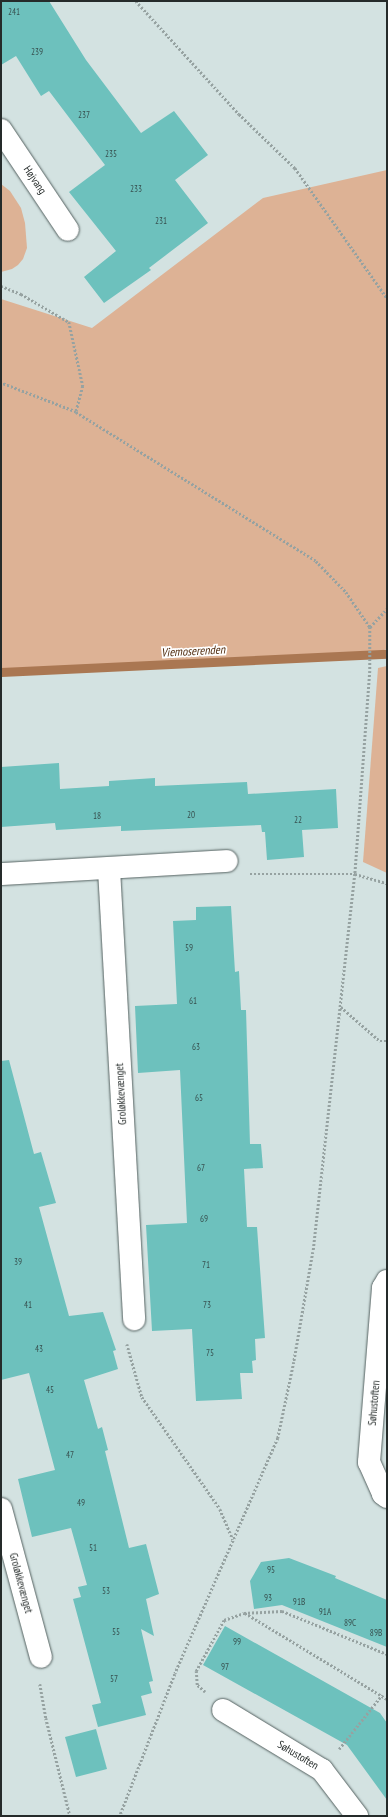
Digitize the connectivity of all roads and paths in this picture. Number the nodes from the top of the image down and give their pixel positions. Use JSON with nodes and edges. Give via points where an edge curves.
{"nodes":[{"id":1,"x":136,"y":1,"type":"edge"},
{"id":2,"x":1,"y":130,"type":"edge"},
{"id":3,"x":68,"y":230,"type":"dead end"},
{"id":4,"x":1,"y":286,"type":"edge"},
{"id":5,"x":387,"y":298,"type":"edge"},
{"id":6,"x":1,"y":383,"type":"edge"},
{"id":7,"x":76,"y":412,"type":"junction"},
{"id":8,"x":387,"y":609,"type":"edge"},
{"id":9,"x":370,"y":627,"type":"junction"},
{"id":10,"x":227,"y":861,"type":"joint"},
{"id":11,"x":109,"y":869,"type":"junction"},
{"id":12,"x":1,"y":874,"type":"edge"},
{"id":13,"x":355,"y":874,"type":"junction"},
{"id":14,"x":387,"y":884,"type":"edge"},
{"id":15,"x":341,"y":1006,"type":"junction"},
{"id":16,"x":387,"y":1041,"type":"edge"},
{"id":17,"x":387,"y":1281,"type":"edge"},
{"id":18,"x":134,"y":1319,"type":"joint"},
{"id":19,"x":387,"y":1497,"type":"edge"},
{"id":20,"x":1,"y":1509,"type":"edge"},
{"id":21,"x":233,"y":1539,"type":"junction"},
{"id":22,"x":244,"y":1613,"type":"junction"},
{"id":23,"x":387,"y":1654,"type":"edge"},
{"id":24,"x":41,"y":1657,"type":"joint"},
{"id":25,"x":382,"y":1694,"type":"junction"},
{"id":26,"x":387,"y":1699,"type":"edge"},
{"id":27,"x":223,"y":1710,"type":"joint"},
{"id":28,"x":322,"y":1770,"type":"junction"},
{"id":29,"x":70,"y":1816,"type":"edge"},
{"id":30,"x":120,"y":1816,"type":"edge"},
{"id":31,"x":357,"y":1816,"type":"edge"}],
"edges":[{"from":1,"to":5,"type":"path","via":[[239,114],[295,168]]},
{"from":2,"to":3,"type":"street","name":"Højvang"},
{"from":4,"to":7,"type":"path","via":[[21,294],[69,322],[84,386]]},
{"from":6,"to":7,"type":"path"},
{"from":7,"to":9,"type":"path","via":[[316,560],[346,592]]},
{"from":8,"to":9,"type":"path"},
{"from":9,"to":13,"type":"path","via":[[370,671]]},
{"from":10,"to":11,"type":"street"},
{"from":10,"to":13,"type":"path","via":[[253,875]]},
{"from":11,"to":12,"type":"street"},
{"from":11,"to":18,"type":"street","name":"Groløkkevænget"},
{"from":13,"to":14,"type":"path"},
{"from":13,"to":15,"type":"path"},
{"from":15,"to":16,"type":"path","via":[[380,1041]]},
{"from":15,"to":21,"type":"path","via":[[313,1252],[294,1362],[278,1438]]},
{"from":17,"to":19,"type":"street","name":"Søhustoften","via":[[383,1288],[369,1462],[383,1494]]},
{"from":18,"to":21,"type":"path","via":[[126,1346],[142,1397],[220,1509]]},
{"from":20,"to":24,"type":"street","name":"Groløkkevænget"},
{"from":21,"to":30,"type":"path","via":[[175,1674]]},
{"from":22,"to":23,"type":"path","via":[[282,1611]]},
{"from":22,"to":25,"type":"path"},
{"from":22,"to":27,"type":"path","via":[[224,1620],[196,1671],[197,1685]]},
{"from":24,"to":29,"type":"path","via":[[39,1675],[46,1718]]},
{"from":25,"to":26,"type":"path"},
{"from":25,"to":28,"type":"path"},
{"from":27,"to":28,"type":"street","name":"Søhustoften"},
{"from":28,"to":31,"type":"street","name":"Søhustoften"}]}
